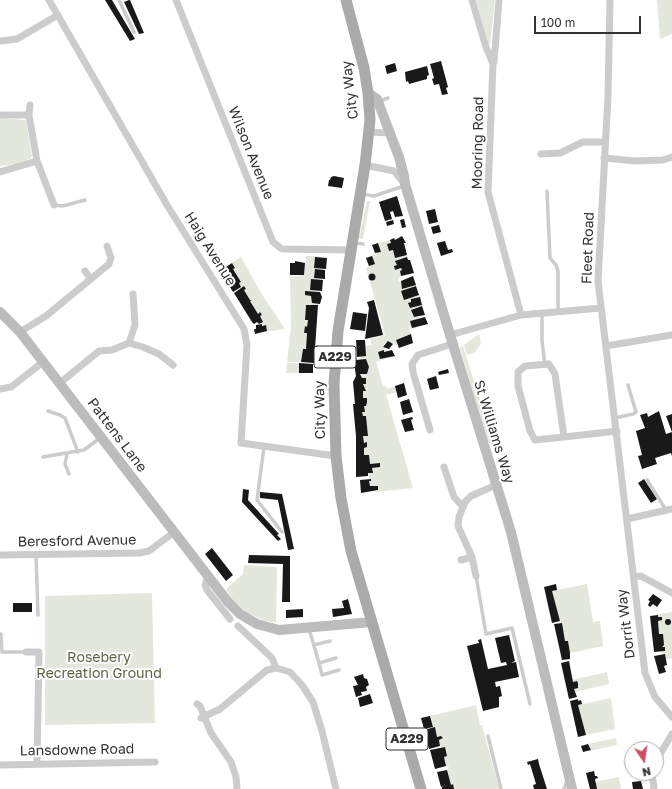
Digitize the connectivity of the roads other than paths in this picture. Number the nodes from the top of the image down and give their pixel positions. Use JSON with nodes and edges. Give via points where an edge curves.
{"nodes":[{"id":1,"x":49,"y":0,"type":"edge"},
{"id":2,"x":118,"y":0,"type":"edge"},
{"id":3,"x":176,"y":0,"type":"edge"},
{"id":4,"x":346,"y":0,"type":"edge"},
{"id":5,"x":472,"y":0,"type":"edge"},
{"id":6,"x":499,"y":0,"type":"edge"},
{"id":7,"x":610,"y":0,"type":"edge"},
{"id":8,"x":58,"y":15,"type":"junction"},
{"id":9,"x":134,"y":32,"type":"dead end"},
{"id":10,"x":0,"y":41,"type":"edge"},
{"id":11,"x":493,"y":64,"type":"junction"},
{"id":12,"x":368,"y":93,"type":"junction"},
{"id":13,"x":30,"y":105,"type":"dead end"},
{"id":14,"x":0,"y":115,"type":"edge"},
{"id":15,"x":29,"y":115,"type":"junction"},
{"id":16,"x":369,"y":132,"type":"junction"},
{"id":17,"x":390,"y":133,"type":"junction"},
{"id":18,"x":605,"y":142,"type":"junction"},
{"id":19,"x":540,"y":154,"type":"dead end"},
{"id":20,"x":672,"y":157,"type":"edge"},
{"id":21,"x":604,"y":158,"type":"junction"},
{"id":22,"x":37,"y":161,"type":"junction"},
{"id":23,"x":400,"y":161,"type":"junction"},
{"id":24,"x":365,"y":166,"type":"junction"},
{"id":25,"x":391,"y":170,"type":"junction"},
{"id":26,"x":0,"y":172,"type":"edge"},
{"id":27,"x":405,"y":185,"type":"junction"},
{"id":28,"x":547,"y":191,"type":"dead end"},
{"id":29,"x":360,"y":194,"type":"junction"},
{"id":30,"x":85,"y":200,"type":"dead end"},
{"id":31,"x":54,"y":205,"type":"joint"},
{"id":32,"x":363,"y":244,"type":"dead end"},
{"id":33,"x":107,"y":246,"type":"dead end"},
{"id":34,"x":351,"y":247,"type":"junction"},
{"id":35,"x":85,"y":271,"type":"dead end"},
{"id":36,"x":90,"y":278,"type":"junction"},
{"id":37,"x":133,"y":294,"type":"dead end"},
{"id":38,"x":602,"y":308,"type":"junction"},
{"id":39,"x":558,"y":312,"type":"junction"},
{"id":40,"x":542,"y":313,"type":"junction"},
{"id":41,"x":1,"y":315,"type":"edge"},
{"id":42,"x":521,"y":315,"type":"junction"},
{"id":43,"x":20,"y":332,"type":"junction"},
{"id":44,"x":672,"y":335,"type":"edge"},
{"id":45,"x":451,"y":339,"type":"junction"},
{"id":46,"x":129,"y":344,"type":"junction"},
{"id":47,"x":606,"y":346,"type":"junction"},
{"id":48,"x":43,"y":362,"type":"junction"},
{"id":49,"x":173,"y":365,"type":"dead end"},
{"id":50,"x":545,"y":365,"type":"junction"},
{"id":51,"x":60,"y":383,"type":"junction"},
{"id":52,"x":628,"y":385,"type":"dead end"},
{"id":53,"x":0,"y":390,"type":"edge"},
{"id":54,"x":48,"y":411,"type":"dead end"},
{"id":55,"x":615,"y":418,"type":"junction"},
{"id":56,"x":430,"y":430,"type":"dead end"},
{"id":57,"x":617,"y":431,"type":"junction"},
{"id":58,"x":101,"y":437,"type":"junction"},
{"id":59,"x":564,"y":437,"type":"junction"},
{"id":60,"x":264,"y":447,"type":"junction"},
{"id":61,"x":78,"y":452,"type":"junction"},
{"id":62,"x":67,"y":454,"type":"junction"},
{"id":63,"x":336,"y":456,"type":"junction"},
{"id":64,"x":43,"y":457,"type":"dead end"},
{"id":65,"x":444,"y":467,"type":"dead end"},
{"id":66,"x":69,"y":474,"type":"dead end"},
{"id":67,"x":647,"y":480,"type":"dead end"},
{"id":68,"x":496,"y":484,"type":"junction"},
{"id":69,"x":463,"y":507,"type":"junction"},
{"id":70,"x":669,"y":510,"type":"edge"},
{"id":71,"x":627,"y":519,"type":"junction"},
{"id":72,"x":282,"y":532,"type":"dead end"},
{"id":73,"x":173,"y":533,"type":"junction"},
{"id":74,"x":0,"y":555,"type":"edge"},
{"id":75,"x":36,"y":555,"type":"junction"},
{"id":76,"x":472,"y":557,"type":"junction"},
{"id":77,"x":461,"y":560,"type":"dead end"},
{"id":78,"x":476,"y":576,"type":"joint"},
{"id":79,"x":208,"y":577,"type":"junction"},
{"id":80,"x":634,"y":577,"type":"junction"},
{"id":81,"x":672,"y":593,"type":"edge"},
{"id":82,"x":38,"y":615,"type":"dead end"},
{"id":83,"x":230,"y":619,"type":"dead end"},
{"id":84,"x":372,"y":622,"type":"junction"},
{"id":85,"x":238,"y":626,"type":"dead end"},
{"id":86,"x":309,"y":629,"type":"junction"},
{"id":87,"x":1,"y":634,"type":"edge"},
{"id":88,"x":330,"y":641,"type":"dead end"},
{"id":89,"x":314,"y":645,"type":"junction"},
{"id":90,"x":26,"y":652,"type":"joint"},
{"id":91,"x":336,"y":658,"type":"dead end"},
{"id":92,"x":319,"y":664,"type":"junction"},
{"id":93,"x":276,"y":668,"type":"junction"},
{"id":94,"x":339,"y":670,"type":"dead end"},
{"id":95,"x":197,"y":704,"type":"dead end"},
{"id":96,"x":530,"y":704,"type":"dead end"},
{"id":97,"x":672,"y":717,"type":"edge"},
{"id":98,"x":203,"y":718,"type":"junction"},
{"id":99,"x":672,"y":734,"type":"edge"},
{"id":100,"x":488,"y":736,"type":"dead end"},
{"id":101,"x":664,"y":748,"type":"edge"},
{"id":102,"x":155,"y":762,"type":"dead end"},
{"id":103,"x":37,"y":764,"type":"junction"},
{"id":104,"x":0,"y":765,"type":"edge"},
{"id":105,"x":569,"y":776,"type":"junction"},
{"id":106,"x":237,"y":789,"type":"edge"},
{"id":107,"x":336,"y":789,"type":"edge"},
{"id":108,"x":421,"y":789,"type":"edge"},
{"id":109,"x":501,"y":789,"type":"edge"},
{"id":110,"x":564,"y":789,"type":"edge"},
{"id":111,"x":572,"y":789,"type":"edge"}],
"edges":[{"from":1,"to":8,"type":"street","name":"Haig Avenue"},
{"from":2,"to":9,"type":"lane"},
{"from":3,"to":34,"type":"street","name":"Wilson Avenue","via":[[273,242],[282,249]]},
{"from":4,"to":12,"type":"main road","name":"City Way","number":"A229","via":[[361,53]]},
{"from":5,"to":11,"type":"street","name":"Mooring Road"},
{"from":6,"to":11,"type":"street","name":"Mooring Road"},
{"from":7,"to":18,"type":"street","name":"Fleet Road"},
{"from":8,"to":10,"type":"street","via":[[17,39]]},
{"from":8,"to":60,"type":"street","name":"Haig Avenue","via":[[167,205],[244,329],[247,345],[240,441],[244,445]]},
{"from":11,"to":42,"type":"street","name":"Mooring Road","via":[[488,192]]},
{"from":12,"to":16,"type":"main road","name":"City Way","number":"A229"},
{"from":12,"to":17,"type":"street","name":"St Williams Way","via":[[383,100]]},
{"from":13,"to":15,"type":"street"},
{"from":14,"to":15,"type":"street"},
{"from":15,"to":22,"type":"street"},
{"from":16,"to":17,"type":"street"},
{"from":16,"to":24,"type":"main road","name":"City Way","number":"A229"},
{"from":17,"to":23,"type":"street","name":"St Williams Way"},
{"from":18,"to":19,"type":"street","via":[[583,142],[560,153]]},
{"from":18,"to":21,"type":"street","name":"Fleet Road"},
{"from":20,"to":21,"type":"street","via":[[663,160],[635,161]]},
{"from":21,"to":38,"type":"street","name":"Fleet Road","via":[[598,270]]},
{"from":22,"to":26,"type":"street"},
{"from":22,"to":31,"type":"street"},
{"from":23,"to":25,"type":"street","via":[[395,163]]},
{"from":23,"to":27,"type":"street","name":"St Williams Way"},
{"from":24,"to":25,"type":"street"},
{"from":24,"to":29,"type":"main road","name":"City Way","number":"A229"},
{"from":25,"to":27,"type":"street","via":[[397,172]]},
{"from":27,"to":29,"type":"lane","via":[[372,196]]},
{"from":27,"to":45,"type":"street","name":"St Williams Way"},
{"from":28,"to":39,"type":"lane","via":[[550,258],[558,271]]},
{"from":29,"to":34,"type":"main road","name":"City Way","number":"A229"},
{"from":30,"to":31,"type":"lane","via":[[63,206]]},
{"from":32,"to":34,"type":"lane"},
{"from":33,"to":36,"type":"street","via":[[111,258],[109,264]]},
{"from":34,"to":63,"type":"main road","name":"City Way","number":"A229","via":[[335,362]]},
{"from":35,"to":36,"type":"street"},
{"from":36,"to":43,"type":"street","via":[[46,316]]},
{"from":37,"to":46,"type":"street","via":[[135,325]]},
{"from":38,"to":39,"type":"street"},
{"from":38,"to":47,"type":"street","name":"Fleet Road"},
{"from":39,"to":40,"type":"street"},
{"from":40,"to":42,"type":"street"},
{"from":40,"to":50,"type":"lane"},
{"from":41,"to":43,"type":"street","name":"Pattens Lane"},
{"from":42,"to":45,"type":"street"},
{"from":43,"to":48,"type":"street","name":"Pattens Lane"},
{"from":44,"to":47,"type":"street"},
{"from":45,"to":56,"type":"street","via":[[420,355],[412,364]]},
{"from":45,"to":68,"type":"street","name":"St Williams Way"},
{"from":46,"to":49,"type":"street","via":[[159,354]]},
{"from":46,"to":51,"type":"street","via":[[99,351]]},
{"from":47,"to":55,"type":"street","name":"Fleet Road"},
{"from":48,"to":51,"type":"street","name":"Pattens Lane"},
{"from":48,"to":53,"type":"street","via":[[11,387]]},
{"from":50,"to":59,"type":"street","via":[[549,364],[555,374]]},
{"from":50,"to":59,"type":"street","via":[[524,366],[518,372],[518,386],[535,440]]},
{"from":51,"to":58,"type":"street","name":"Pattens Lane"},
{"from":52,"to":55,"type":"lane","via":[[636,412]]},
{"from":54,"to":61,"type":"lane","via":[[65,418]]},
{"from":55,"to":57,"type":"street","name":"Fleet Road"},
{"from":57,"to":59,"type":"street"},
{"from":57,"to":71,"type":"street","name":"Fleet Road"},
{"from":58,"to":61,"type":"lane","via":[[88,448]]},
{"from":58,"to":73,"type":"street","name":"Pattens Lane"},
{"from":60,"to":63,"type":"street","name":"Haig Avenue"},
{"from":60,"to":72,"type":"lane","via":[[257,500]]},
{"from":61,"to":62,"type":"lane"},
{"from":62,"to":64,"type":"lane"},
{"from":62,"to":66,"type":"lane","via":[[65,464]]},
{"from":63,"to":84,"type":"main road","name":"City Way","number":"A229","via":[[346,528]]},
{"from":65,"to":69,"type":"street","via":[[454,497]]},
{"from":67,"to":70,"type":"lane"},
{"from":68,"to":69,"type":"street","via":[[471,496]]},
{"from":68,"to":105,"type":"street","name":"St Williams Way","via":[[517,557]]},
{"from":69,"to":76,"type":"street","via":[[458,526]]},
{"from":70,"to":71,"type":"street"},
{"from":71,"to":80,"type":"street","name":"Dorrit Way"},
{"from":73,"to":75,"type":"street","name":"Beresford Avenue","via":[[149,551],[139,553]]},
{"from":73,"to":79,"type":"street","name":"Pattens Lane"},
{"from":74,"to":75,"type":"street","name":"Beresford Avenue"},
{"from":75,"to":82,"type":"lane"},
{"from":76,"to":77,"type":"street"},
{"from":76,"to":78,"type":"street"},
{"from":78,"to":96,"type":"lane","via":[[486,634],[512,628]]},
{"from":79,"to":83,"type":"street","name":"Pattens Lane","via":[[205,585],[207,590]]},
{"from":79,"to":86,"type":"street","name":"Pattens Lane","via":[[235,609],[256,624],[279,630]]},
{"from":80,"to":81,"type":"street","via":[[641,576]]},
{"from":80,"to":97,"type":"street","name":"Dorrit Way","via":[[646,675],[655,697]]},
{"from":84,"to":86,"type":"street","name":"Pattens Lane"},
{"from":84,"to":108,"type":"main road","name":"City Way","number":"A229"},
{"from":85,"to":93,"type":"street","via":[[272,658]]},
{"from":86,"to":89,"type":"lane"},
{"from":87,"to":90,"type":"lane","via":[[2,652]]},
{"from":88,"to":89,"type":"lane"},
{"from":89,"to":92,"type":"lane"},
{"from":90,"to":103,"type":"street","via":[[39,652]]},
{"from":91,"to":92,"type":"lane"},
{"from":92,"to":94,"type":"lane","via":[[322,675]]},
{"from":93,"to":98,"type":"street","via":[[267,670],[220,709]]},
{"from":93,"to":107,"type":"street","via":[[290,672],[313,702]]},
{"from":95,"to":98,"type":"street"},
{"from":98,"to":106,"type":"street","via":[[234,769]]},
{"from":99,"to":101,"type":"street"},
{"from":100,"to":109,"type":"lane"},
{"from":102,"to":103,"type":"street","name":"Lansdowne Road"},
{"from":103,"to":104,"type":"street","name":"Lansdowne Road"},
{"from":105,"to":110,"type":"lane"},
{"from":105,"to":111,"type":"street","name":"St Williams Way"}]}
